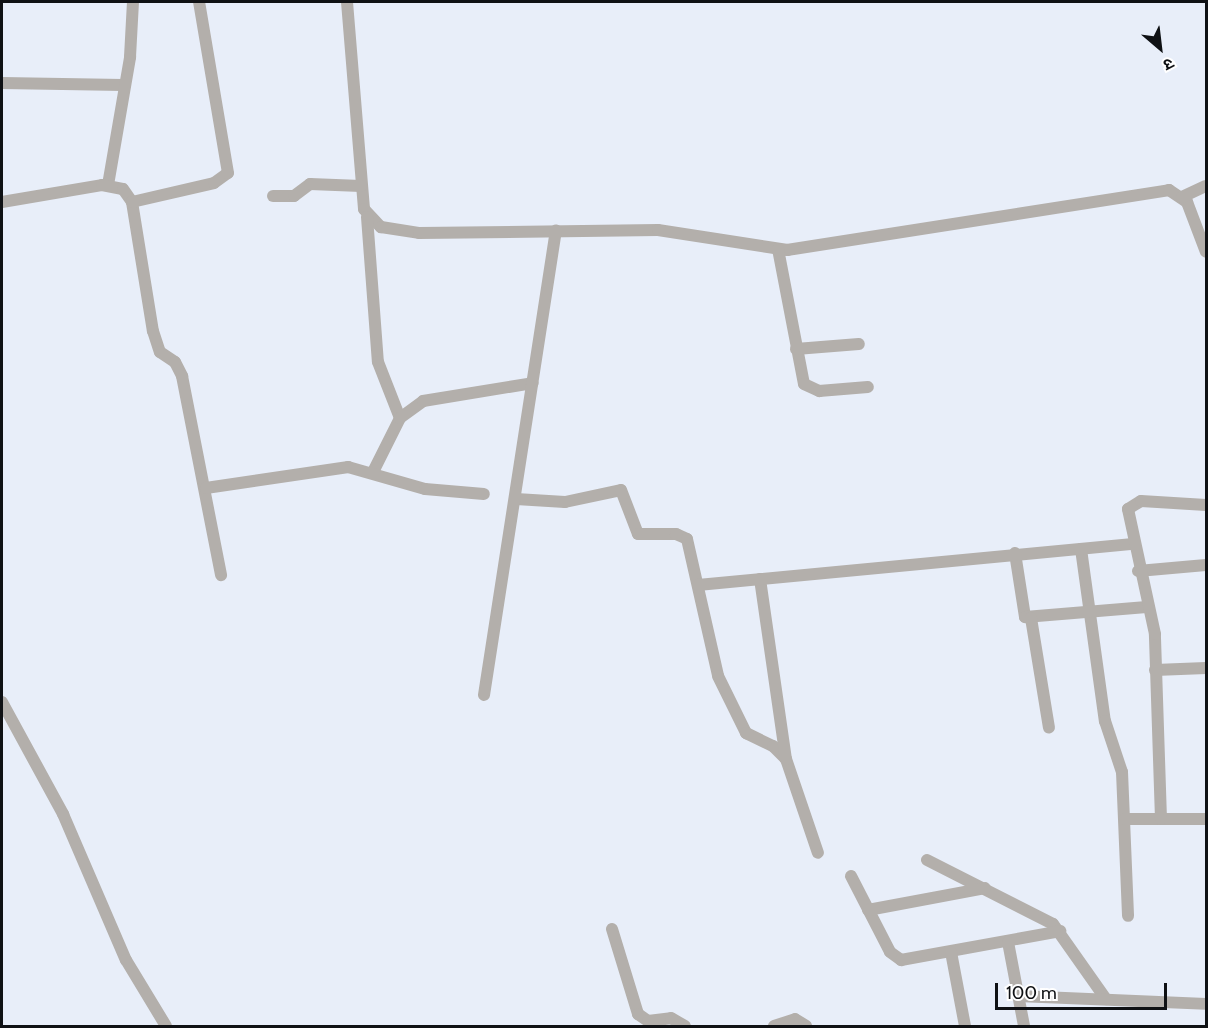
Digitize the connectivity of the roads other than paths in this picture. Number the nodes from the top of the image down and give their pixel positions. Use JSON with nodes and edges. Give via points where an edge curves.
{"nodes":[{"id":1,"x":133,"y":2,"type":"edge"},
{"id":2,"x":199,"y":2,"type":"edge"},
{"id":3,"x":347,"y":2,"type":"edge"},
{"id":4,"x":2,"y":83,"type":"edge"},
{"id":5,"x":123,"y":86,"type":"junction"},
{"id":6,"x":108,"y":185,"type":"junction"},
{"id":7,"x":361,"y":186,"type":"junction"},
{"id":8,"x":1206,"y":186,"type":"edge"},
{"id":9,"x":273,"y":196,"type":"dead end"},
{"id":10,"x":1182,"y":197,"type":"junction"},
{"id":11,"x":2,"y":202,"type":"edge"},
{"id":12,"x":132,"y":202,"type":"junction"},
{"id":13,"x":367,"y":217,"type":"junction"},
{"id":14,"x":556,"y":231,"type":"junction"},
{"id":15,"x":778,"y":249,"type":"junction"},
{"id":16,"x":1206,"y":252,"type":"edge"},
{"id":17,"x":859,"y":344,"type":"dead end"},
{"id":18,"x":796,"y":349,"type":"junction"},
{"id":19,"x":533,"y":383,"type":"junction"},
{"id":20,"x":868,"y":387,"type":"dead end"},
{"id":21,"x":400,"y":418,"type":"junction"},
{"id":22,"x":373,"y":472,"type":"junction"},
{"id":23,"x":206,"y":488,"type":"junction"},
{"id":24,"x":484,"y":494,"type":"dead end"},
{"id":25,"x":516,"y":499,"type":"junction"},
{"id":26,"x":1206,"y":505,"type":"edge"},
{"id":27,"x":1133,"y":544,"type":"junction"},
{"id":28,"x":1081,"y":549,"type":"junction"},
{"id":29,"x":1015,"y":553,"type":"junction"},
{"id":30,"x":1206,"y":565,"type":"edge"},
{"id":31,"x":1138,"y":571,"type":"junction"},
{"id":32,"x":221,"y":575,"type":"dead end"},
{"id":33,"x":760,"y":579,"type":"junction"},
{"id":34,"x":698,"y":585,"type":"junction"},
{"id":35,"x":1147,"y":607,"type":"junction"},
{"id":36,"x":1090,"y":614,"type":"junction"},
{"id":37,"x":1031,"y":618,"type":"junction"},
{"id":38,"x":1206,"y":668,"type":"edge"},
{"id":39,"x":1155,"y":670,"type":"junction"},
{"id":40,"x":484,"y":695,"type":"dead end"},
{"id":41,"x":2,"y":702,"type":"edge"},
{"id":42,"x":1049,"y":728,"type":"dead end"},
{"id":43,"x":786,"y":759,"type":"junction"},
{"id":44,"x":1125,"y":819,"type":"junction"},
{"id":45,"x":1161,"y":819,"type":"junction"},
{"id":46,"x":1206,"y":819,"type":"edge"},
{"id":47,"x":818,"y":853,"type":"dead end"},
{"id":48,"x":927,"y":860,"type":"dead end"},
{"id":49,"x":851,"y":876,"type":"dead end"},
{"id":50,"x":985,"y":888,"type":"junction"},
{"id":51,"x":868,"y":910,"type":"junction"},
{"id":52,"x":1128,"y":916,"type":"dead end"},
{"id":53,"x":612,"y":929,"type":"dead end"},
{"id":54,"x":1060,"y":931,"type":"junction"},
{"id":55,"x":1008,"y":942,"type":"junction"},
{"id":56,"x":951,"y":952,"type":"junction"},
{"id":57,"x":1018,"y":996,"type":"junction"},
{"id":58,"x":1106,"y":999,"type":"junction"},
{"id":59,"x":1206,"y":1004,"type":"edge"},
{"id":60,"x":166,"y":1026,"type":"edge"},
{"id":61,"x":685,"y":1026,"type":"edge"},
{"id":62,"x":774,"y":1026,"type":"edge"},
{"id":63,"x":806,"y":1026,"type":"edge"},
{"id":64,"x":964,"y":1026,"type":"edge"},
{"id":65,"x":1024,"y":1026,"type":"edge"}],
"edges":[{"from":1,"to":5,"type":"street"},
{"from":2,"to":12,"type":"street","via":[[228,173],[214,183]]},
{"from":3,"to":7,"type":"street"},
{"from":4,"to":5,"type":"street"},
{"from":5,"to":6,"type":"street"},
{"from":6,"to":11,"type":"street"},
{"from":6,"to":12,"type":"street","via":[[123,189]]},
{"from":7,"to":9,"type":"street","via":[[310,184],[294,196]]},
{"from":7,"to":13,"type":"street"},
{"from":8,"to":10,"type":"street"},
{"from":10,"to":15,"type":"street","via":[[1153,189]]},
{"from":10,"to":16,"type":"street"},
{"from":12,"to":23,"type":"street","via":[[153,331],[160,352],[175,362],[182,376]]},
{"from":13,"to":14,"type":"street","via":[[381,227],[419,233]]},
{"from":13,"to":21,"type":"street","via":[[378,362]]},
{"from":14,"to":15,"type":"street","via":[[658,230]]},
{"from":14,"to":19,"type":"street"},
{"from":15,"to":18,"type":"street"},
{"from":17,"to":18,"type":"street"},
{"from":18,"to":20,"type":"street","via":[[807,388]]},
{"from":19,"to":21,"type":"street","via":[[442,394]]},
{"from":19,"to":25,"type":"street"},
{"from":21,"to":22,"type":"street"},
{"from":22,"to":23,"type":"street","via":[[348,467]]},
{"from":22,"to":24,"type":"street","via":[[424,489]]},
{"from":23,"to":32,"type":"street"},
{"from":25,"to":34,"type":"street","via":[[566,502],[621,489],[638,534],[676,534],[687,539]]},
{"from":25,"to":40,"type":"street"},
{"from":26,"to":27,"type":"street","via":[[1130,504]]},
{"from":27,"to":28,"type":"street"},
{"from":27,"to":31,"type":"street"},
{"from":28,"to":29,"type":"street"},
{"from":28,"to":36,"type":"street"},
{"from":29,"to":33,"type":"street"},
{"from":29,"to":37,"type":"street","via":[[1020,606]]},
{"from":30,"to":31,"type":"street"},
{"from":31,"to":35,"type":"street"},
{"from":33,"to":34,"type":"street"},
{"from":33,"to":43,"type":"street"},
{"from":34,"to":43,"type":"street","via":[[718,676],[738,720],[746,733]]},
{"from":35,"to":36,"type":"street"},
{"from":35,"to":39,"type":"street"},
{"from":36,"to":37,"type":"street"},
{"from":36,"to":44,"type":"street","via":[[1105,721],[1122,772]]},
{"from":37,"to":42,"type":"street"},
{"from":38,"to":39,"type":"street"},
{"from":39,"to":45,"type":"street"},
{"from":41,"to":60,"type":"street","via":[[63,814],[126,960]]},
{"from":43,"to":47,"type":"street"},
{"from":44,"to":45,"type":"street"},
{"from":44,"to":52,"type":"street"},
{"from":45,"to":46,"type":"street"},
{"from":48,"to":50,"type":"street"},
{"from":49,"to":51,"type":"street"},
{"from":50,"to":51,"type":"street"},
{"from":50,"to":54,"type":"street"},
{"from":51,"to":56,"type":"street","via":[[896,958]]},
{"from":53,"to":61,"type":"street","via":[[638,1014],[648,1021],[671,1018]]},
{"from":54,"to":55,"type":"street"},
{"from":54,"to":58,"type":"street"},
{"from":55,"to":56,"type":"street"},
{"from":55,"to":57,"type":"street"},
{"from":56,"to":64,"type":"street"},
{"from":57,"to":58,"type":"street"},
{"from":57,"to":65,"type":"street"},
{"from":58,"to":59,"type":"street"},
{"from":62,"to":63,"type":"street","via":[[795,1019]]}]}
